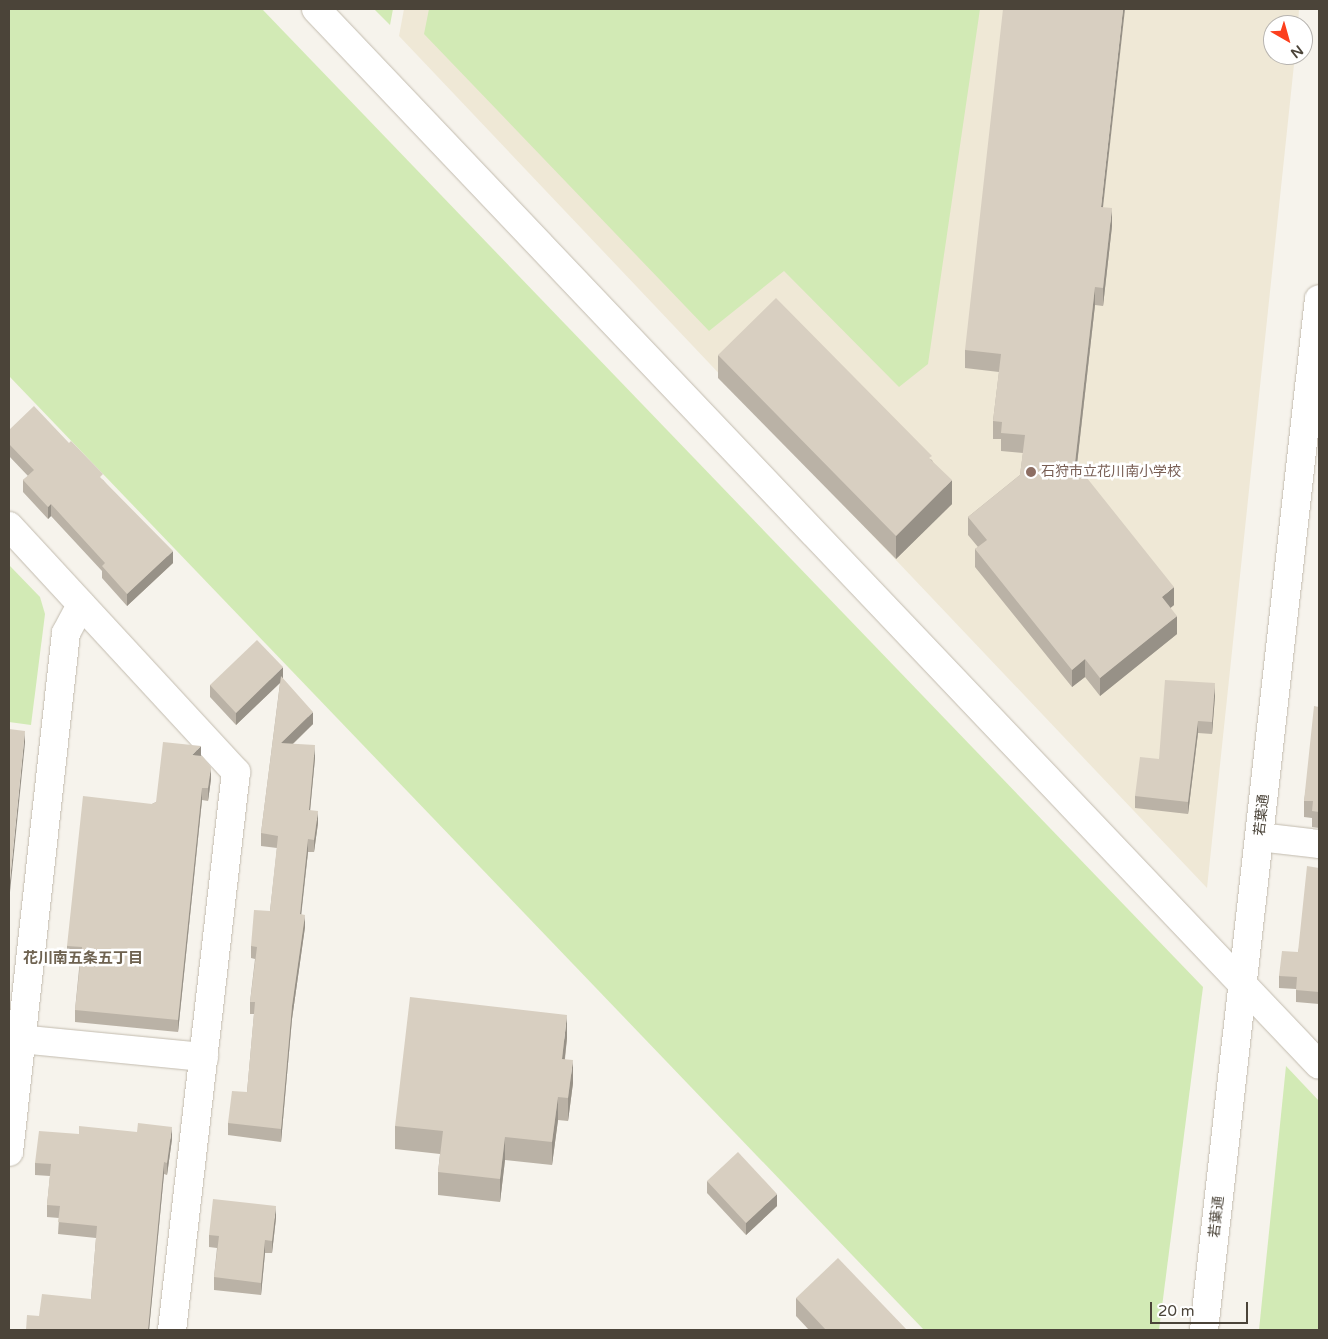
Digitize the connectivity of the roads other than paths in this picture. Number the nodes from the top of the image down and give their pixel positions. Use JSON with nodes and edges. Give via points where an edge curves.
{"nodes":[{"id":1,"x":316,"y":9,"type":"edge"},
{"id":2,"x":1319,"y":299,"type":"edge"},
{"id":3,"x":9,"y":526,"type":"edge"},
{"id":4,"x":82,"y":605,"type":"junction"},
{"id":5,"x":1259,"y":837,"type":"junction"},
{"id":6,"x":1319,"y":844,"type":"edge"},
{"id":7,"x":1243,"y":986,"type":"junction"},
{"id":8,"x":15,"y":1038,"type":"edge"},
{"id":9,"x":204,"y":1057,"type":"junction"},
{"id":10,"x":1319,"y":1065,"type":"edge"},
{"id":11,"x":9,"y":1152,"type":"edge"},
{"id":12,"x":172,"y":1330,"type":"edge"},
{"id":13,"x":1204,"y":1330,"type":"edge"}],
"edges":[{"from":1,"to":7,"type":"street"},
{"from":2,"to":5,"type":"street","name":"若葉通"},
{"from":3,"to":4,"type":"street"},
{"from":4,"to":8,"type":"street","via":[[66,632]]},
{"from":4,"to":9,"type":"street","via":[[236,772]]},
{"from":5,"to":6,"type":"street"},
{"from":5,"to":7,"type":"street","name":"若葉通"},
{"from":7,"to":10,"type":"street"},
{"from":7,"to":13,"type":"street","name":"若葉通"},
{"from":8,"to":9,"type":"street"},
{"from":8,"to":11,"type":"street"},
{"from":9,"to":12,"type":"street"}]}
